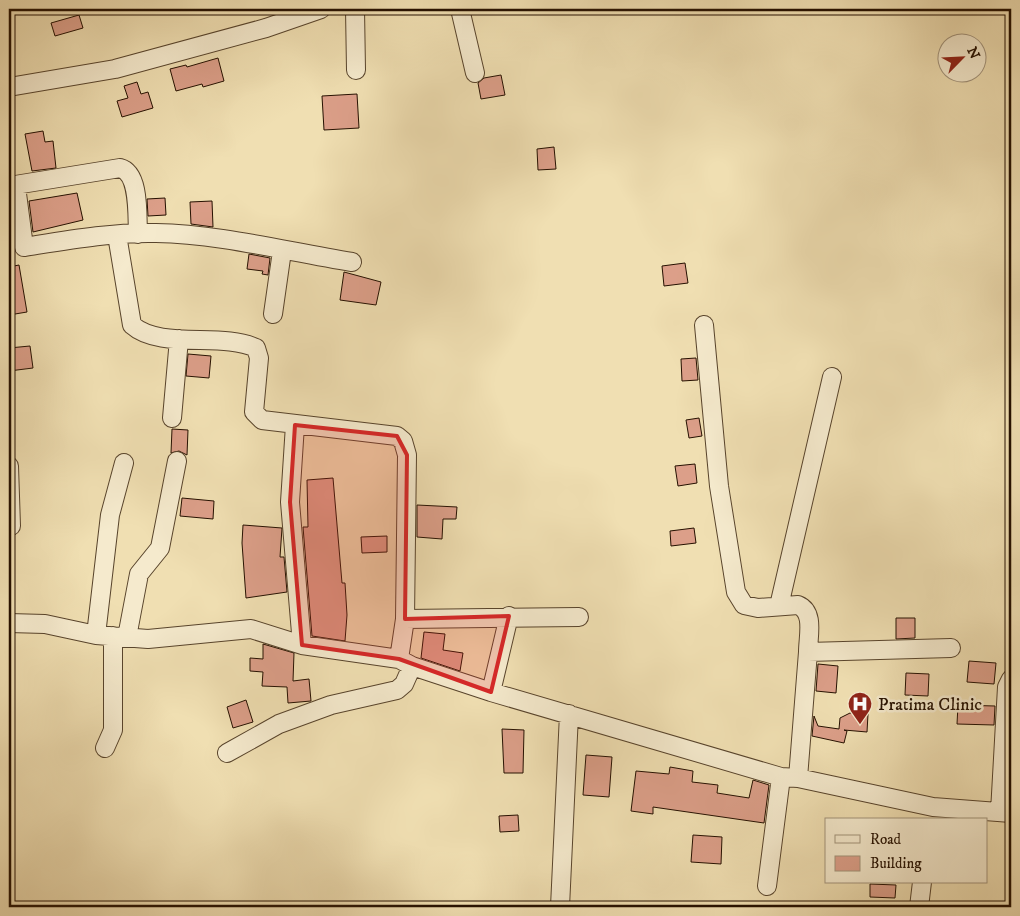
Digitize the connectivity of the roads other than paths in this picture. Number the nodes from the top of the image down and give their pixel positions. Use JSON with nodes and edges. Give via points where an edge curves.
{"nodes":[{"id":1,"x":321,"y":9,"type":"edge"},
{"id":2,"x":355,"y":9,"type":"edge"},
{"id":3,"x":460,"y":9,"type":"edge"},
{"id":4,"x":356,"y":70,"type":"dead end"},
{"id":5,"x":475,"y":73,"type":"dead end"},
{"id":6,"x":9,"y":87,"type":"edge"},
{"id":7,"x":12,"y":186,"type":"edge"},
{"id":8,"x":138,"y":234,"type":"junction"},
{"id":9,"x":117,"y":235,"type":"junction"},
{"id":10,"x":282,"y":251,"type":"junction"},
{"id":11,"x":352,"y":262,"type":"dead end"},
{"id":12,"x":273,"y":314,"type":"dead end"},
{"id":13,"x":704,"y":324,"type":"dead end"},
{"id":14,"x":179,"y":338,"type":"junction"},
{"id":15,"x":832,"y":377,"type":"dead end"},
{"id":16,"x":172,"y":418,"type":"dead end"},
{"id":17,"x":295,"y":425,"type":"junction"},
{"id":18,"x":177,"y":461,"type":"dead end"},
{"id":19,"x":124,"y":462,"type":"dead end"},
{"id":20,"x":9,"y":466,"type":"edge"},
{"id":21,"x":11,"y":526,"type":"dead end"},
{"id":22,"x":779,"y":606,"type":"junction"},
{"id":23,"x":509,"y":616,"type":"junction"},
{"id":24,"x":578,"y":617,"type":"dead end"},
{"id":25,"x":405,"y":619,"type":"junction"},
{"id":26,"x":9,"y":622,"type":"edge"},
{"id":27,"x":112,"y":636,"type":"junction"},
{"id":28,"x":302,"y":645,"type":"junction"},
{"id":29,"x":951,"y":648,"type":"dead end"},
{"id":30,"x":808,"y":652,"type":"junction"},
{"id":31,"x":406,"y":663,"type":"junction"},
{"id":32,"x":1011,"y":679,"type":"edge"},
{"id":33,"x":491,"y":692,"type":"junction"},
{"id":34,"x":569,"y":714,"type":"junction"},
{"id":35,"x":106,"y":748,"type":"dead end"},
{"id":36,"x":227,"y":753,"type":"dead end"},
{"id":37,"x":790,"y":778,"type":"junction"},
{"id":38,"x":1006,"y":812,"type":"edge"},
{"id":39,"x":932,"y":813,"type":"edge"},
{"id":40,"x":922,"y":884,"type":"edge"},
{"id":41,"x":767,"y":886,"type":"dead end"},
{"id":42,"x":560,"y":907,"type":"edge"},
{"id":43,"x":919,"y":907,"type":"edge"}],
"edges":[{"from":1,"to":6,"type":"street","via":[[266,28],[115,69]]},
{"from":2,"to":4,"type":"street"},
{"from":3,"to":5,"type":"street"},
{"from":7,"to":8,"type":"street","via":[[120,168],[126,170],[134,179]]},
{"from":7,"to":9,"type":"street","via":[[24,247]]},
{"from":8,"to":9,"type":"street"},
{"from":8,"to":10,"type":"street","via":[[210,238]]},
{"from":9,"to":14,"type":"street","via":[[132,325],[140,333]]},
{"from":10,"to":11,"type":"street"},
{"from":10,"to":12,"type":"street"},
{"from":13,"to":22,"type":"street","via":[[719,486],[736,592],[744,605],[758,608]]},
{"from":14,"to":16,"type":"street"},
{"from":14,"to":17,"type":"street","via":[[256,348],[254,412],[262,420]]},
{"from":15,"to":22,"type":"street"},
{"from":17,"to":25,"type":"street","via":[[397,436],[403,441],[408,456]]},
{"from":17,"to":28,"type":"street","via":[[290,502]]},
{"from":18,"to":27,"type":"street","via":[[160,548],[139,574]]},
{"from":19,"to":27,"type":"street","via":[[110,515]]},
{"from":20,"to":21,"type":"street"},
{"from":22,"to":30,"type":"street","via":[[798,605],[804,607],[810,616]]},
{"from":23,"to":24,"type":"street"},
{"from":23,"to":25,"type":"street"},
{"from":23,"to":33,"type":"street"},
{"from":25,"to":31,"type":"street"},
{"from":26,"to":27,"type":"street","via":[[45,624]]},
{"from":27,"to":28,"type":"street","via":[[148,639],[251,629]]},
{"from":27,"to":35,"type":"street","via":[[113,730]]},
{"from":28,"to":31,"type":"street"},
{"from":29,"to":30,"type":"street"},
{"from":30,"to":37,"type":"street"},
{"from":31,"to":33,"type":"street"},
{"from":31,"to":36,"type":"street","via":[[404,684],[397,690],[331,705],[279,724]]},
{"from":32,"to":38,"type":"street","via":[[1008,687]]},
{"from":33,"to":34,"type":"street"},
{"from":34,"to":37,"type":"street"},
{"from":34,"to":42,"type":"street"},
{"from":37,"to":39,"type":"street"},
{"from":37,"to":41,"type":"street"},
{"from":38,"to":39,"type":"street"},
{"from":40,"to":43,"type":"street"}]}
